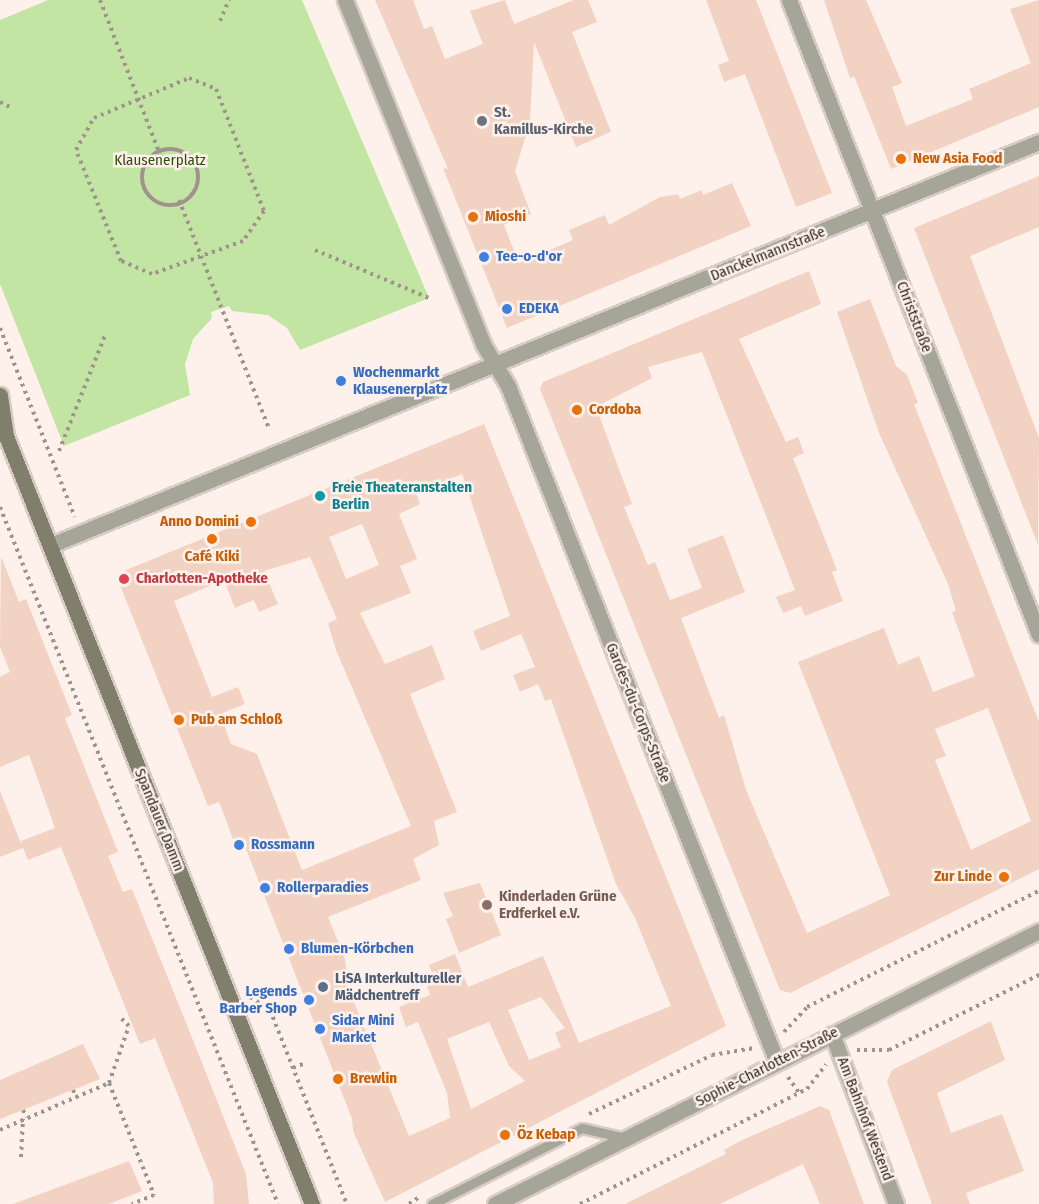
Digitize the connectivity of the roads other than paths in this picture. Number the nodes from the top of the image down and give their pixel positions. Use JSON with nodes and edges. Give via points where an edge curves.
{"nodes":[{"id":1,"x":345,"y":0,"type":"edge"},
{"id":2,"x":789,"y":0,"type":"edge"},
{"id":3,"x":1039,"y":142,"type":"edge"},
{"id":4,"x":872,"y":211,"type":"junction"},
{"id":5,"x":496,"y":366,"type":"junction"},
{"id":6,"x":0,"y":395,"type":"edge"},
{"id":7,"x":3,"y":432,"type":"edge"},
{"id":8,"x":51,"y":545,"type":"junction"},
{"id":9,"x":1039,"y":634,"type":"edge"},
{"id":10,"x":1039,"y":932,"type":"edge"},
{"id":11,"x":832,"y":1034,"type":"junction"},
{"id":12,"x":777,"y":1062,"type":"junction"},
{"id":13,"x":625,"y":1138,"type":"junction"},
{"id":14,"x":312,"y":1204,"type":"edge"},
{"id":15,"x":432,"y":1204,"type":"edge"},
{"id":16,"x":495,"y":1204,"type":"edge"},
{"id":17,"x":896,"y":1204,"type":"edge"}],
"edges":[{"from":1,"to":5,"type":"street","via":[[483,344]]},
{"from":2,"to":4,"type":"street","name":"Christstraße"},
{"from":3,"to":4,"type":"street","name":"Danckelmannstraße"},
{"from":4,"to":5,"type":"street","name":"Danckelmannstraße"},
{"from":4,"to":9,"type":"street","name":"Christstraße"},
{"from":5,"to":8,"type":"street","via":[[460,376]]},
{"from":5,"to":12,"type":"street","name":"Gardes-du-Corps-Straße"},
{"from":6,"to":7,"type":"main road","name":"Spandauer Damm"},
{"from":7,"to":8,"type":"main road","name":"Spandauer Damm"},
{"from":8,"to":14,"type":"main road","name":"Spandauer Damm"},
{"from":10,"to":11,"type":"street","name":"Sophie-Charlotten-Straße"},
{"from":11,"to":12,"type":"street","name":"Sophie-Charlotten-Straße"},
{"from":11,"to":17,"type":"street","name":"Am Bahnhof Westend"},
{"from":12,"to":13,"type":"street","name":"Sophie-Charlotten-Straße"},
{"from":13,"to":15,"type":"lane","via":[[582,1128]]},
{"from":13,"to":16,"type":"street","name":"Sophie-Charlotten-Straße"}]}
